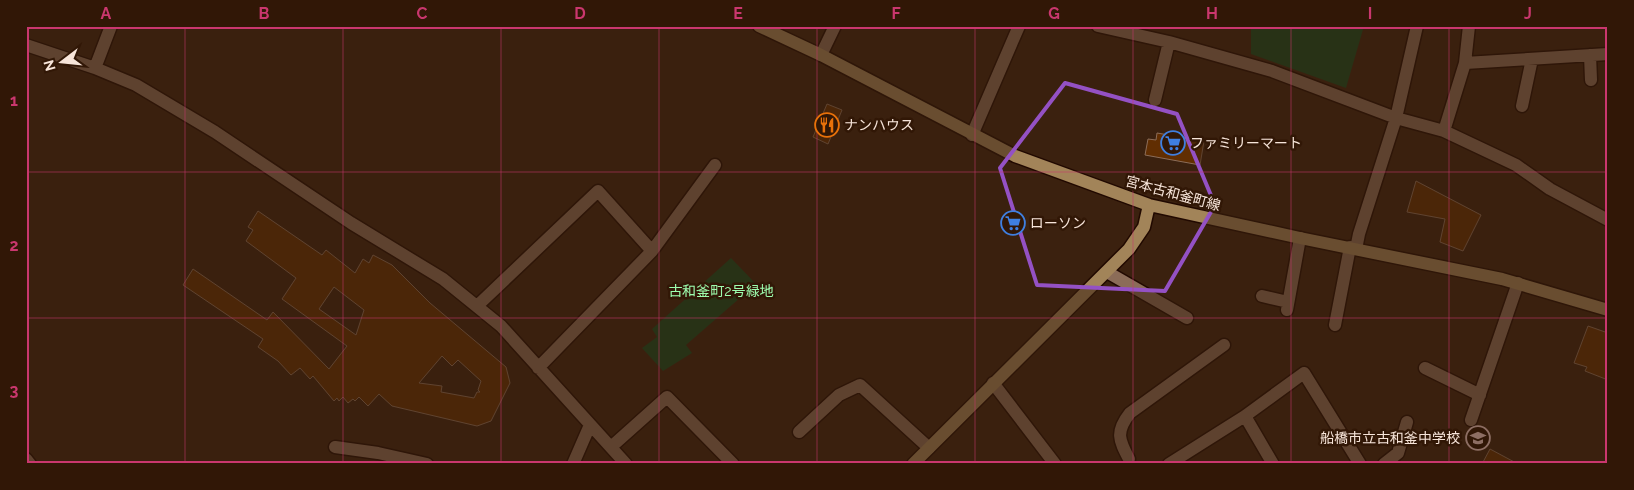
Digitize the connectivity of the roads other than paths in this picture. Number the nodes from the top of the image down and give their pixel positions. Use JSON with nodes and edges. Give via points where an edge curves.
{"nodes":[{"id":1,"x":111,"y":26,"type":"edge"},
{"id":2,"x":758,"y":26,"type":"edge"},
{"id":3,"x":835,"y":26,"type":"edge"},
{"id":4,"x":1019,"y":26,"type":"edge"},
{"id":5,"x":1098,"y":26,"type":"edge"},
{"id":6,"x":1417,"y":26,"type":"edge"},
{"id":7,"x":1469,"y":26,"type":"edge"},
{"id":8,"x":1169,"y":42,"type":"junction"},
{"id":9,"x":26,"y":45,"type":"edge"},
{"id":10,"x":1608,"y":54,"type":"edge"},
{"id":11,"x":820,"y":55,"type":"junction"},
{"id":12,"x":1590,"y":55,"type":"junction"},
{"id":13,"x":1532,"y":59,"type":"junction"},
{"id":14,"x":1465,"y":63,"type":"junction"},
{"id":15,"x":95,"y":68,"type":"junction"},
{"id":16,"x":1591,"y":80,"type":"dead end"},
{"id":17,"x":1155,"y":100,"type":"dead end"},
{"id":18,"x":1522,"y":106,"type":"dead end"},
{"id":19,"x":1396,"y":118,"type":"junction"},
{"id":20,"x":1444,"y":131,"type":"junction"},
{"id":21,"x":972,"y":135,"type":"junction"},
{"id":22,"x":715,"y":165,"type":"dead end"},
{"id":23,"x":1149,"y":205,"type":"junction"},
{"id":24,"x":1608,"y":220,"type":"edge"},
{"id":25,"x":1300,"y":238,"type":"junction"},
{"id":26,"x":1353,"y":248,"type":"junction"},
{"id":27,"x":652,"y":251,"type":"junction"},
{"id":28,"x":1107,"y":272,"type":"junction"},
{"id":29,"x":1518,"y":283,"type":"junction"},
{"id":30,"x":1262,"y":296,"type":"dead end"},
{"id":31,"x":477,"y":306,"type":"junction"},
{"id":32,"x":1608,"y":310,"type":"edge"},
{"id":33,"x":1187,"y":318,"type":"dead end"},
{"id":34,"x":1335,"y":325,"type":"dead end"},
{"id":35,"x":1224,"y":345,"type":"dead end"},
{"id":36,"x":538,"y":368,"type":"junction"},
{"id":37,"x":1425,"y":368,"type":"dead end"},
{"id":38,"x":993,"y":383,"type":"junction"},
{"id":39,"x":1480,"y":395,"type":"junction"},
{"id":40,"x":1245,"y":416,"type":"junction"},
{"id":41,"x":1471,"y":420,"type":"dead end"},
{"id":42,"x":1408,"y":422,"type":"dead end"},
{"id":43,"x":590,"y":425,"type":"junction"},
{"id":44,"x":798,"y":432,"type":"dead end"},
{"id":45,"x":335,"y":447,"type":"dead end"},
{"id":46,"x":611,"y":447,"type":"junction"},
{"id":47,"x":929,"y":448,"type":"junction"},
{"id":48,"x":26,"y":459,"type":"edge"},
{"id":49,"x":379,"y":459,"type":"edge"},
{"id":50,"x":1127,"y":462,"type":"edge"},
{"id":51,"x":30,"y":464,"type":"edge"},
{"id":52,"x":427,"y":464,"type":"edge"},
{"id":53,"x":573,"y":464,"type":"edge"},
{"id":54,"x":626,"y":464,"type":"edge"},
{"id":55,"x":733,"y":464,"type":"edge"},
{"id":56,"x":913,"y":464,"type":"edge"},
{"id":57,"x":1055,"y":464,"type":"edge"},
{"id":58,"x":1169,"y":464,"type":"edge"},
{"id":59,"x":1273,"y":464,"type":"edge"},
{"id":60,"x":1360,"y":464,"type":"edge"},
{"id":61,"x":1384,"y":464,"type":"edge"}],
"edges":[{"from":1,"to":15,"type":"street"},
{"from":2,"to":11,"type":"street","name":"宮本古和釜町線"},
{"from":3,"to":11,"type":"street"},
{"from":4,"to":21,"type":"street"},
{"from":5,"to":8,"type":"street"},
{"from":6,"to":19,"type":"street"},
{"from":7,"to":14,"type":"street"},
{"from":8,"to":17,"type":"street"},
{"from":8,"to":19,"type":"street","via":[[1272,70]]},
{"from":9,"to":15,"type":"street"},
{"from":10,"to":12,"type":"street"},
{"from":11,"to":21,"type":"street","name":"宮本古和釜町線"},
{"from":12,"to":13,"type":"street"},
{"from":12,"to":16,"type":"street"},
{"from":13,"to":14,"type":"street"},
{"from":13,"to":18,"type":"street"},
{"from":14,"to":20,"type":"street"},
{"from":15,"to":31,"type":"street","via":[[136,85],[216,132],[351,223],[443,279]]},
{"from":19,"to":20,"type":"street"},
{"from":19,"to":26,"type":"street"},
{"from":20,"to":24,"type":"street","via":[[1516,165],[1550,189]]},
{"from":21,"to":23,"type":"street","name":"宮本古和釜町線","via":[[1015,156]]},
{"from":22,"to":27,"type":"street"},
{"from":23,"to":25,"type":"street","name":"宮本古和釜町線"},
{"from":23,"to":28,"type":"street","via":[[1144,227],[1137,239]]},
{"from":25,"to":26,"type":"street","name":"宮本古和釜町線"},
{"from":25,"to":30,"type":"street","via":[[1288,306]]},
{"from":26,"to":29,"type":"street","name":"宮本古和釜町線"},
{"from":26,"to":34,"type":"street"},
{"from":27,"to":31,"type":"street","via":[[598,191]]},
{"from":27,"to":36,"type":"street"},
{"from":28,"to":33,"type":"street"},
{"from":28,"to":38,"type":"street"},
{"from":29,"to":32,"type":"street","name":"宮本古和釜町線"},
{"from":29,"to":39,"type":"street"},
{"from":31,"to":36,"type":"street","via":[[502,326]]},
{"from":35,"to":50,"type":"street","via":[[1130,413],[1122,423],[1120,433]]},
{"from":36,"to":43,"type":"street"},
{"from":37,"to":39,"type":"street"},
{"from":38,"to":47,"type":"street"},
{"from":38,"to":57,"type":"street"},
{"from":39,"to":41,"type":"street"},
{"from":40,"to":58,"type":"street"},
{"from":40,"to":59,"type":"street"},
{"from":40,"to":60,"type":"street","via":[[1304,373]]},
{"from":42,"to":61,"type":"street","via":[[1398,453]]},
{"from":43,"to":46,"type":"street"},
{"from":43,"to":53,"type":"street"},
{"from":44,"to":47,"type":"street","via":[[839,395],[860,385]]},
{"from":45,"to":49,"type":"street"},
{"from":46,"to":54,"type":"street"},
{"from":46,"to":55,"type":"street","via":[[667,397]]},
{"from":47,"to":56,"type":"street"},
{"from":48,"to":51,"type":"street"},
{"from":49,"to":52,"type":"street"}]}
